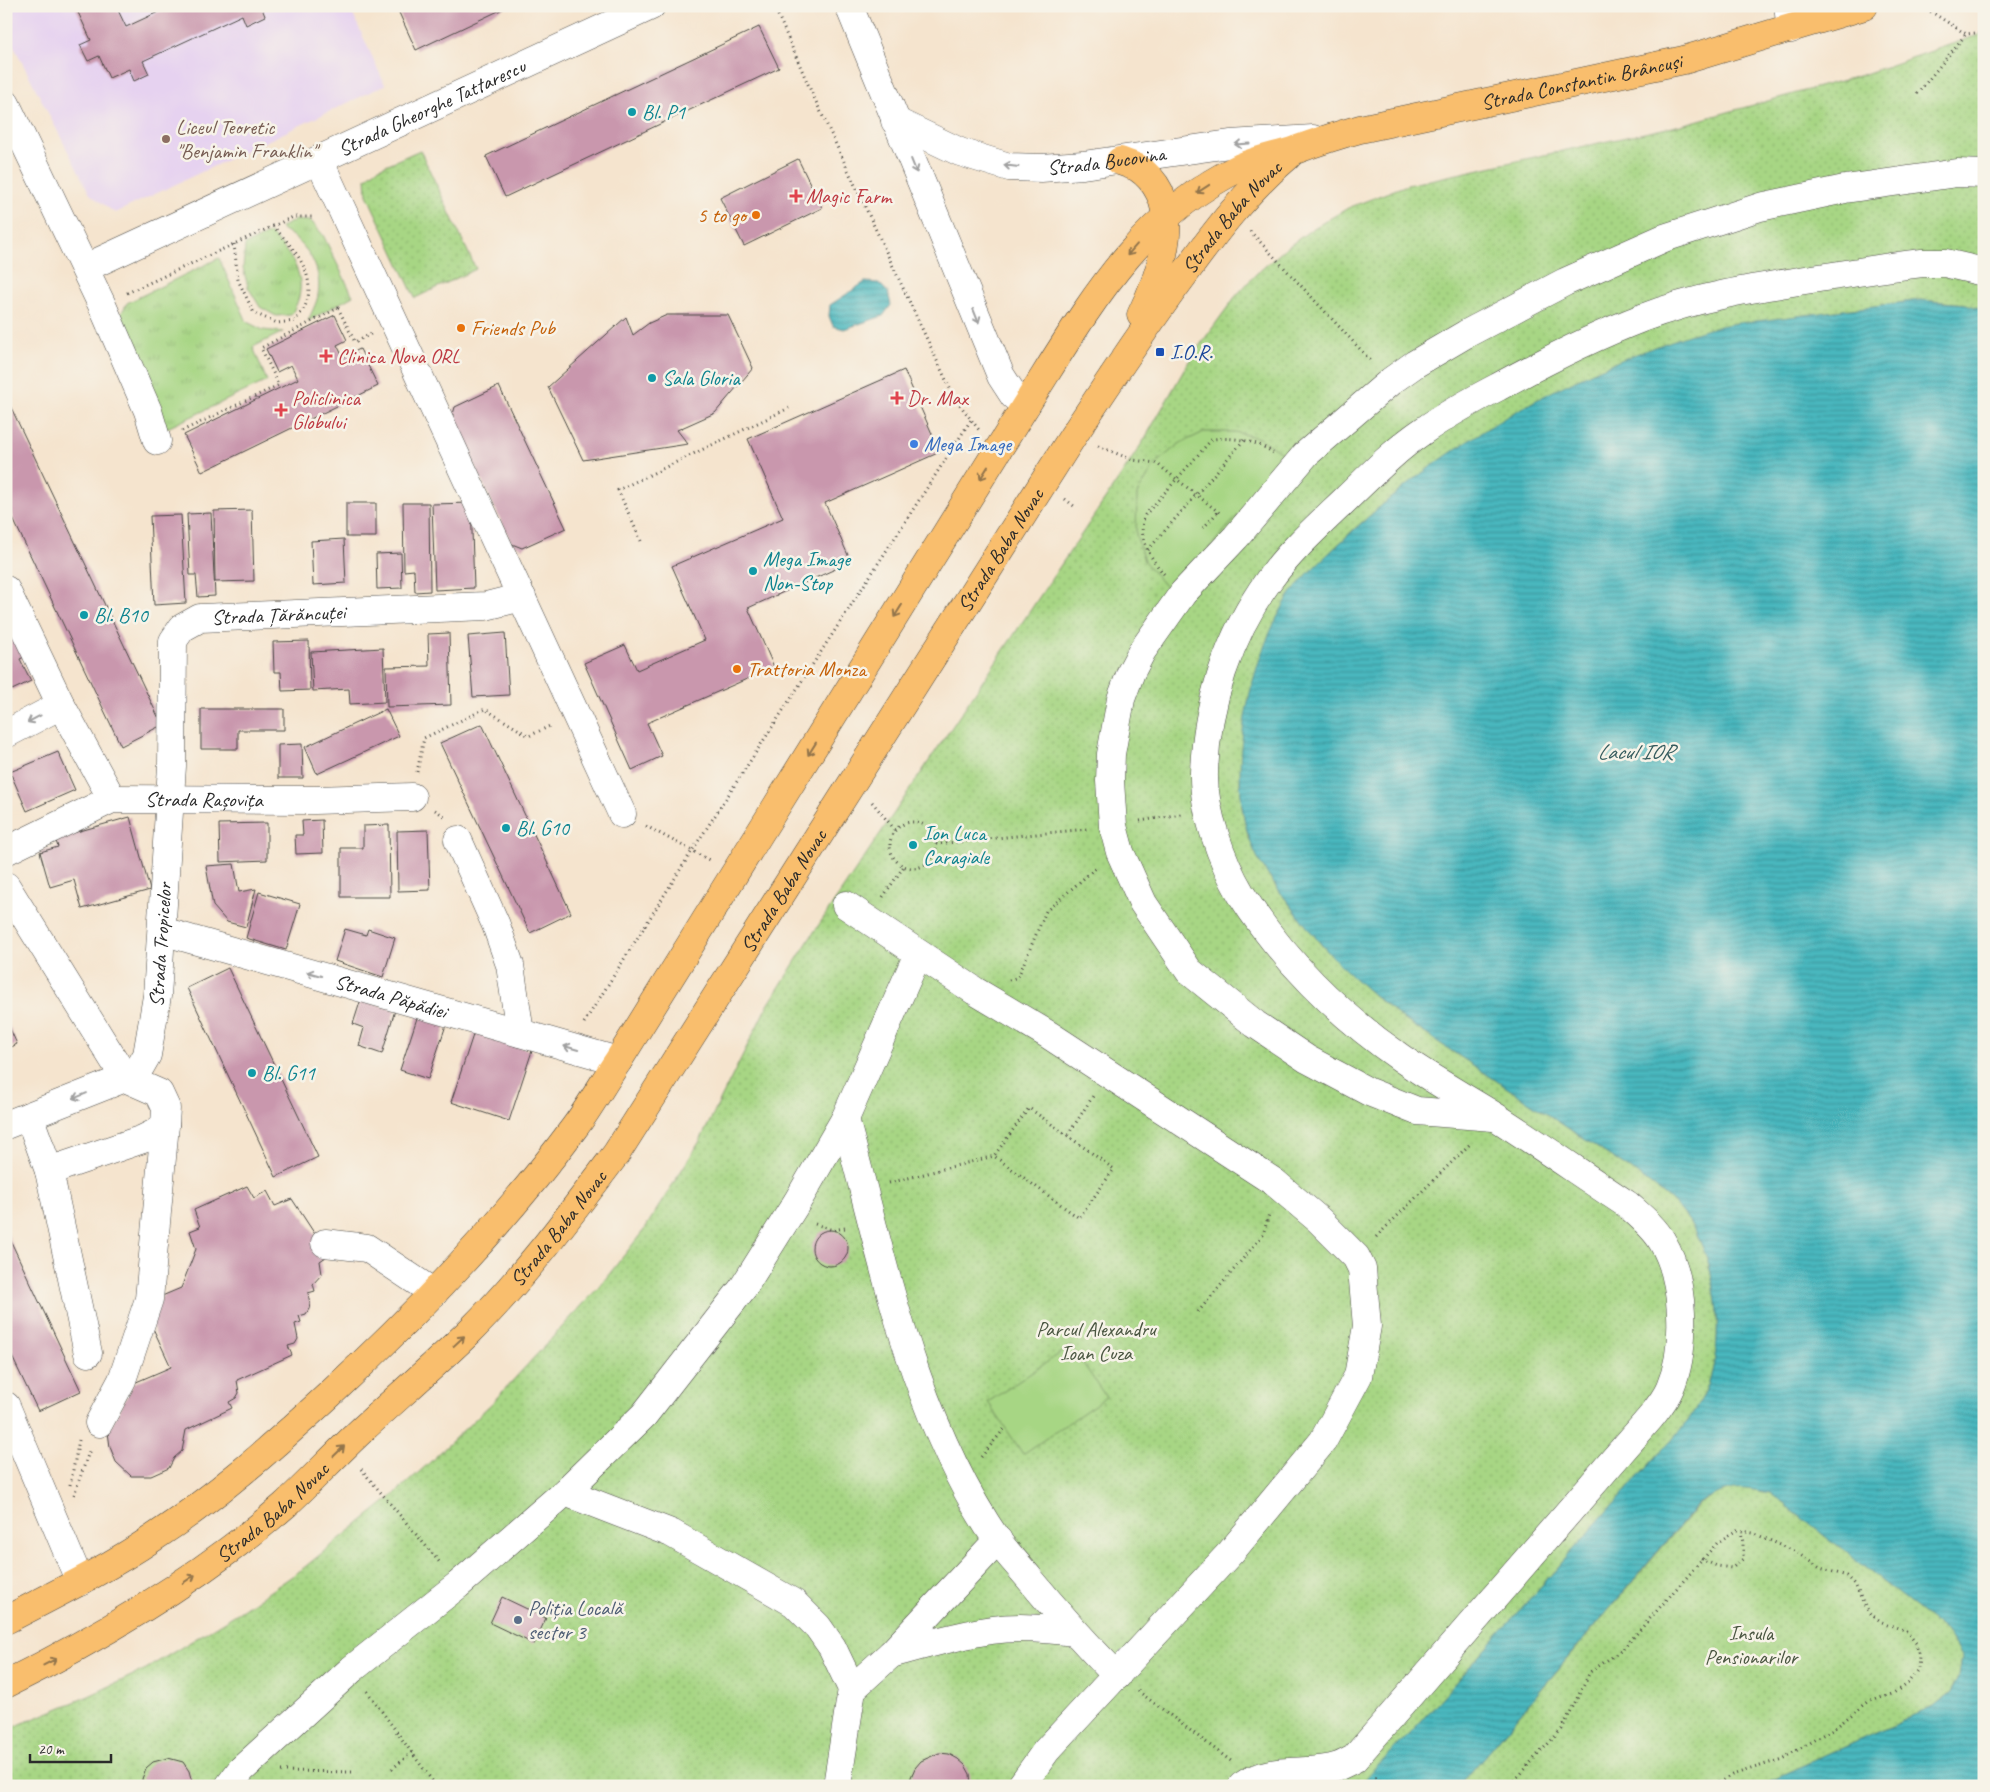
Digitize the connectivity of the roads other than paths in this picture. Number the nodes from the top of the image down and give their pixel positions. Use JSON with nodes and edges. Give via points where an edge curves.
{"nodes":[{"id":1,"x":650,"y":6,"type":"edge"},
{"id":2,"x":849,"y":6,"type":"edge"},
{"id":3,"x":1864,"y":6,"type":"edge"},
{"id":4,"x":1789,"y":18,"type":"edge"},
{"id":5,"x":6,"y":104,"type":"edge"},
{"id":6,"x":895,"y":121,"type":"junction"},
{"id":7,"x":1326,"y":138,"type":"junction"},
{"id":8,"x":1295,"y":150,"type":"junction"},
{"id":9,"x":319,"y":160,"type":"junction"},
{"id":10,"x":1120,"y":161,"type":"junction"},
{"id":11,"x":1984,"y":174,"type":"edge"},
{"id":12,"x":1166,"y":216,"type":"junction"},
{"id":13,"x":85,"y":268,"type":"junction"},
{"id":14,"x":1984,"y":272,"type":"edge"},
{"id":15,"x":1116,"y":371,"type":"junction"},
{"id":16,"x":1026,"y":405,"type":"junction"},
{"id":17,"x":157,"y":441,"type":"road end"},
{"id":18,"x":6,"y":590,"type":"edge"},
{"id":19,"x":522,"y":597,"type":"junction"},
{"id":20,"x":61,"y":704,"type":"junction"},
{"id":21,"x":6,"y":734,"type":"edge"},
{"id":22,"x":412,"y":797,"type":"road end"},
{"id":23,"x":112,"y":799,"type":"junction"},
{"id":24,"x":170,"y":800,"type":"junction"},
{"id":25,"x":622,"y":814,"type":"road end"},
{"id":26,"x":458,"y":840,"type":"road end"},
{"id":27,"x":6,"y":851,"type":"edge"},
{"id":28,"x":6,"y":886,"type":"edge"},
{"id":29,"x":846,"y":905,"type":"dead end"},
{"id":30,"x":162,"y":931,"type":"junction"},
{"id":31,"x":918,"y":954,"type":"junction"},
{"id":32,"x":520,"y":1033,"type":"junction"},
{"id":33,"x":618,"y":1061,"type":"junction"},
{"id":34,"x":125,"y":1078,"type":"junction"},
{"id":35,"x":1497,"y":1118,"type":"junction"},
{"id":36,"x":844,"y":1119,"type":"junction"},
{"id":37,"x":17,"y":1120,"type":"edge"},
{"id":38,"x":165,"y":1125,"type":"junction"},
{"id":39,"x":49,"y":1171,"type":"junction"},
{"id":40,"x":325,"y":1243,"type":"dead end"},
{"id":41,"x":434,"y":1293,"type":"junction"},
{"id":42,"x":88,"y":1353,"type":"dead end"},
{"id":43,"x":6,"y":1406,"type":"edge"},
{"id":44,"x":89,"y":1430,"type":"road end"},
{"id":45,"x":565,"y":1492,"type":"junction"},
{"id":46,"x":998,"y":1540,"type":"junction"},
{"id":47,"x":80,"y":1582,"type":"junction"},
{"id":48,"x":6,"y":1620,"type":"edge"},
{"id":49,"x":1074,"y":1632,"type":"junction"},
{"id":50,"x":891,"y":1654,"type":"junction"},
{"id":51,"x":1117,"y":1676,"type":"junction"},
{"id":52,"x":6,"y":1684,"type":"edge"},
{"id":53,"x":852,"y":1689,"type":"junction"},
{"id":54,"x":235,"y":1778,"type":"edge"},
{"id":55,"x":1247,"y":1782,"type":"edge"},
{"id":56,"x":837,"y":1786,"type":"edge"},
{"id":57,"x":1021,"y":1786,"type":"edge"}],
"edges":[{"from":1,"to":9,"type":"street","name":"Strada Gheorghe Tattarescu"},
{"from":2,"to":6,"type":"street"},
{"from":3,"to":4,"type":"main road","name":"Strada Constantin Brâncuși"},
{"from":4,"to":7,"type":"main road","name":"Strada Constantin Brâncuși","via":[[1665,64]]},
{"from":5,"to":13,"type":"street"},
{"from":10,"to":6,"type":"street","name":"Strada Bucovina","one_way":true,"via":[[1041,168],[1009,167],[960,152]]},
{"from":6,"to":16,"type":"street","one_way":true,"via":[[1000,376],[1014,396]]},
{"from":7,"to":8,"type":"main road","name":"Strada Constantin Brâncuși"},
{"from":7,"to":10,"type":"street","name":"Strada Bucovina","one_way":true,"via":[[1222,145]]},
{"from":8,"to":12,"type":"main road","name":"Strada Baba Novac","one_way":true,"via":[[1225,175]]},
{"from":8,"to":15,"type":"main road","name":"Strada Baba Novac","via":[[1255,185],[1231,212]]},
{"from":9,"to":13,"type":"street","name":"Strada Gheorghe Tattarescu"},
{"from":9,"to":19,"type":"street"},
{"from":10,"to":12,"type":"main road","via":[[1136,167],[1149,178],[1158,189]]},
{"from":11,"to":35,"type":"street","via":[[1957,173],[1845,189],[1760,207],[1664,238],[1557,286],[1466,334],[1415,364],[1306,454],[1183,593],[1131,672],[1121,699],[1111,754],[1110,782],[1116,839],[1143,903],[1189,971],[1255,1024],[1307,1059],[1369,1092],[1417,1111]]},
{"from":12,"to":15,"type":"main road","via":[[1162,257],[1151,294]]},
{"from":12,"to":16,"type":"main road","name":"Strada Baba Novac","one_way":true,"via":[[1120,264],[1094,299]]},
{"from":13,"to":17,"type":"street","via":[[148,411]]},
{"from":14,"to":35,"type":"street","via":[[1945,263],[1922,263],[1755,288],[1686,304],[1641,319],[1544,362],[1466,404],[1423,431],[1384,462],[1302,542],[1269,580],[1248,614],[1215,693],[1204,776],[1208,809],[1219,845],[1239,890],[1268,932],[1306,975],[1368,1034]]},
{"from":52,"to":15,"type":"main road","name":"Strada Baba Novac","one_way":true,"via":[[115,1626],[203,1570],[285,1504],[470,1330],[570,1216],[621,1146]]},
{"from":16,"to":33,"type":"main road","name":"Strada Baba Novac","one_way":true},
{"from":18,"to":20,"type":"street"},
{"from":19,"to":24,"type":"street","name":"Strada Țărăncuței","via":[[486,606],[200,618],[182,628],[173,641]]},
{"from":19,"to":25,"type":"street"},
{"from":20,"to":21,"type":"street","one_way":true},
{"from":20,"to":23,"type":"street"},
{"from":22,"to":24,"type":"street","name":"Strada Rașovița"},
{"from":23,"to":24,"type":"street","name":"Strada Rașovița"},
{"from":23,"to":27,"type":"street","name":"Strada Rașovița"},
{"from":24,"to":30,"type":"street","name":"Strada Tropicelor"},
{"from":26,"to":32,"type":"street","via":[[510,965]]},
{"from":28,"to":34,"type":"street"},
{"from":29,"to":31,"type":"street"},
{"from":32,"to":30,"type":"street","name":"Strada Păpădiei","one_way":true},
{"from":30,"to":34,"type":"street","name":"Strada Tropicelor","via":[[158,996],[146,1055],[139,1069]]},
{"from":31,"to":36,"type":"street"},
{"from":31,"to":51,"type":"street","via":[[1274,1182],[1319,1220],[1356,1257],[1362,1269],[1367,1326],[1358,1376],[1323,1441],[1231,1552]]},
{"from":33,"to":32,"type":"street","name":"Strada Păpădiei","one_way":true},
{"from":33,"to":41,"type":"main road","name":"Strada Baba Novac","via":[[575,1127],[535,1178]]},
{"from":34,"to":37,"type":"street","one_way":true},
{"from":34,"to":38,"type":"street","via":[[158,1093],[166,1108]]},
{"from":35,"to":55,"type":"street","via":[[1628,1205],[1662,1241],[1680,1303],[1680,1350],[1670,1389],[1652,1417],[1354,1759],[1339,1766],[1269,1773]]},
{"from":36,"to":45,"type":"street","via":[[743,1288],[644,1415]]},
{"from":36,"to":46,"type":"street","via":[[907,1351],[962,1481]]},
{"from":37,"to":39,"type":"street"},
{"from":38,"to":39,"type":"street","via":[[143,1139]]},
{"from":38,"to":44,"type":"street","via":[[149,1299],[122,1380]]},
{"from":39,"to":42,"type":"street"},
{"from":40,"to":41,"type":"street","via":[[367,1248]]},
{"from":41,"to":47,"type":"main road","name":"Strada Baba Novac","via":[[331,1394],[240,1473],[153,1539]]},
{"from":43,"to":47,"type":"street"},
{"from":45,"to":53,"type":"street","via":[[671,1533],[794,1603],[818,1627]]},
{"from":45,"to":54,"type":"street","via":[[458,1585],[352,1669]]},
{"from":46,"to":49,"type":"street"},
{"from":46,"to":50,"type":"street"},
{"from":47,"to":48,"type":"main road","name":"Strada Baba Novac"},
{"from":49,"to":50,"type":"street","via":[[1038,1628],[994,1630]]},
{"from":49,"to":51,"type":"street"},
{"from":50,"to":53,"type":"street"},
{"from":51,"to":57,"type":"street","via":[[1046,1752]]},
{"from":53,"to":56,"type":"street"}]}
